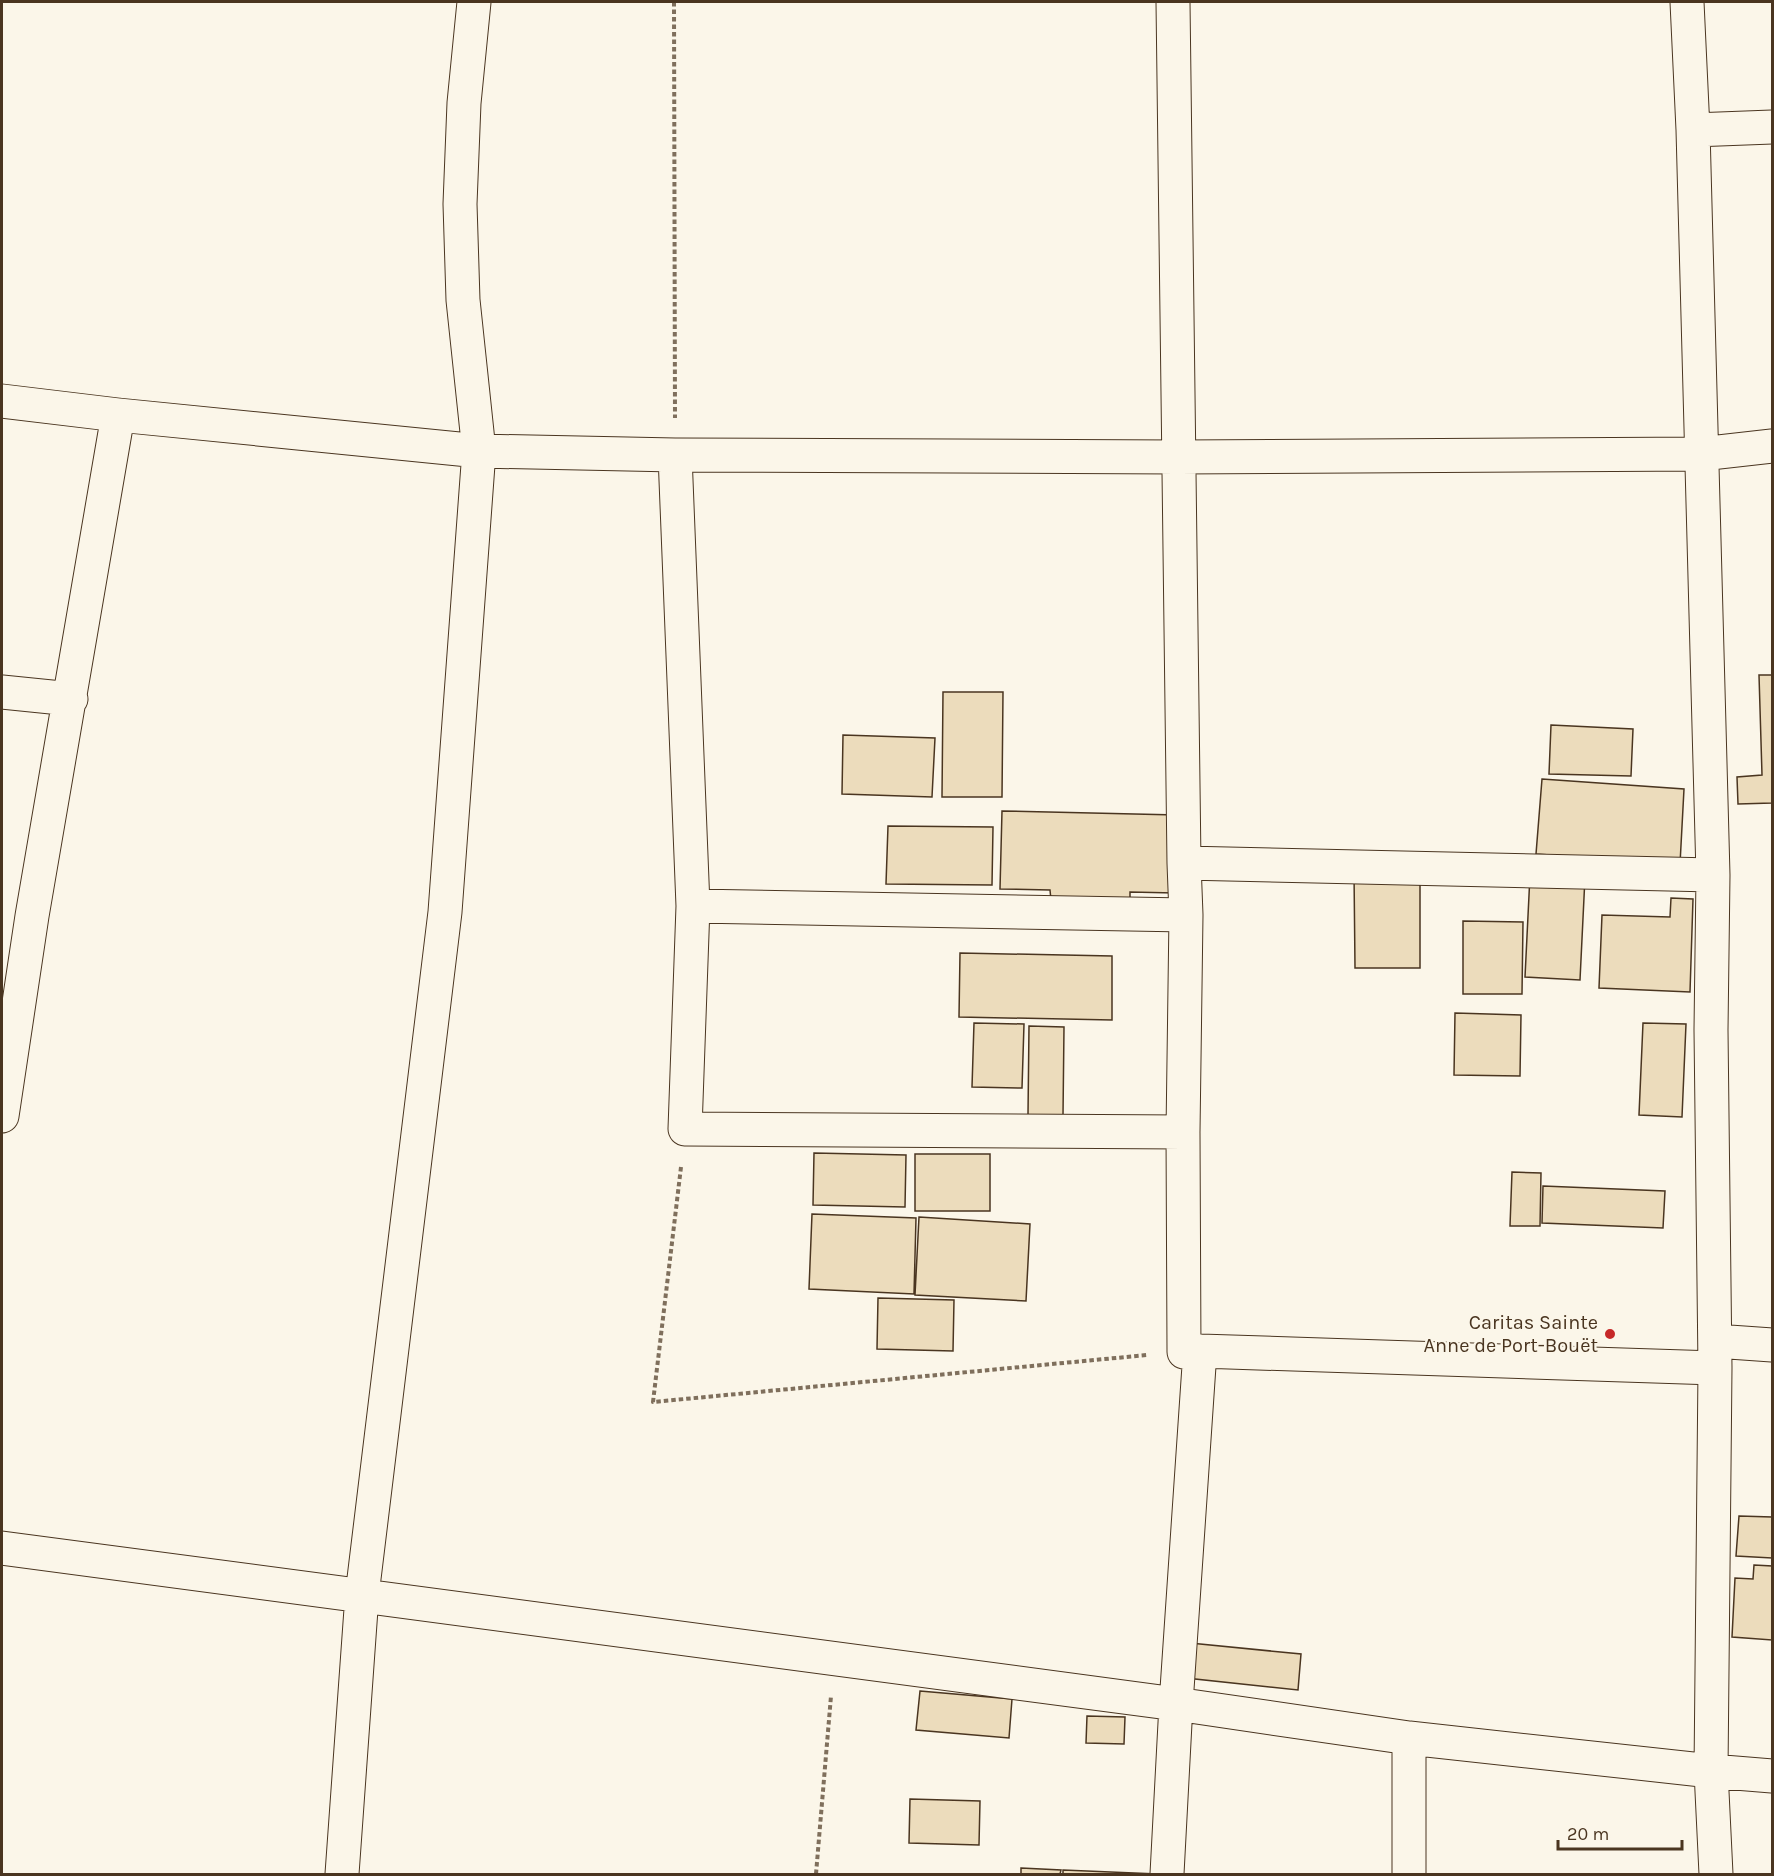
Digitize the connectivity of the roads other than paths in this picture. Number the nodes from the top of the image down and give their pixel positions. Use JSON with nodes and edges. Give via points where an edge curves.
{"nodes":[{"id":1,"x":474,"y":2,"type":"edge"},
{"id":2,"x":1173,"y":2,"type":"edge"},
{"id":3,"x":1687,"y":2,"type":"edge"},
{"id":4,"x":1773,"y":127,"type":"edge"},
{"id":5,"x":1693,"y":130,"type":"junction"},
{"id":6,"x":2,"y":401,"type":"edge"},
{"id":7,"x":118,"y":415,"type":"junction"},
{"id":8,"x":1773,"y":446,"type":"edge"},
{"id":9,"x":479,"y":451,"type":"junction"},
{"id":10,"x":1701,"y":454,"type":"junction"},
{"id":11,"x":675,"y":455,"type":"junction"},
{"id":12,"x":1178,"y":457,"type":"junction"},
{"id":13,"x":2,"y":692,"type":"edge"},
{"id":14,"x":71,"y":699,"type":"junction"},
{"id":15,"x":1184,"y":863,"type":"junction"},
{"id":16,"x":1713,"y":875,"type":"junction"},
{"id":17,"x":693,"y":906,"type":"junction"},
{"id":18,"x":1186,"y":915,"type":"junction"},
{"id":19,"x":2,"y":1116,"type":"edge"},
{"id":20,"x":1183,"y":1132,"type":"junction"},
{"id":21,"x":1773,"y":1345,"type":"edge"},
{"id":22,"x":1192,"y":1351,"type":"junction"},
{"id":23,"x":1715,"y":1355,"type":"junction"},
{"id":24,"x":2,"y":1548,"type":"edge"},
{"id":25,"x":362,"y":1595,"type":"junction"},
{"id":26,"x":1176,"y":1704,"type":"junction"},
{"id":27,"x":1409,"y":1738,"type":"junction"},
{"id":28,"x":1711,"y":1771,"type":"junction"},
{"id":29,"x":1773,"y":1776,"type":"edge"},
{"id":30,"x":342,"y":1875,"type":"edge"},
{"id":31,"x":1167,"y":1875,"type":"edge"},
{"id":32,"x":1409,"y":1875,"type":"edge"},
{"id":33,"x":1716,"y":1875,"type":"edge"}],
"edges":[{"from":1,"to":9,"type":"street","via":[[460,204],[463,300]]},
{"from":2,"to":12,"type":"street"},
{"from":3,"to":5,"type":"street"},
{"from":4,"to":5,"type":"street"},
{"from":5,"to":10,"type":"street"},
{"from":6,"to":7,"type":"street"},
{"from":7,"to":9,"type":"street"},
{"from":7,"to":14,"type":"street"},
{"from":8,"to":10,"type":"street"},
{"from":9,"to":11,"type":"street"},
{"from":9,"to":25,"type":"street","via":[[445,912]]},
{"from":10,"to":12,"type":"street"},
{"from":10,"to":16,"type":"street"},
{"from":11,"to":12,"type":"street"},
{"from":11,"to":17,"type":"street"},
{"from":12,"to":15,"type":"street"},
{"from":13,"to":14,"type":"street"},
{"from":14,"to":19,"type":"street","via":[[32,915]]},
{"from":15,"to":16,"type":"street"},
{"from":15,"to":18,"type":"street"},
{"from":16,"to":23,"type":"street"},
{"from":17,"to":18,"type":"street"},
{"from":17,"to":20,"type":"street","via":[[685,1129]]},
{"from":18,"to":20,"type":"street"},
{"from":20,"to":22,"type":"street"},
{"from":21,"to":23,"type":"street"},
{"from":22,"to":23,"type":"street"},
{"from":22,"to":26,"type":"street"},
{"from":23,"to":28,"type":"street"},
{"from":24,"to":25,"type":"street"},
{"from":25,"to":26,"type":"street"},
{"from":25,"to":30,"type":"street"},
{"from":26,"to":27,"type":"street"},
{"from":26,"to":31,"type":"street"},
{"from":27,"to":28,"type":"street"},
{"from":27,"to":32,"type":"street"},
{"from":28,"to":29,"type":"street"},
{"from":28,"to":33,"type":"street"}]}
